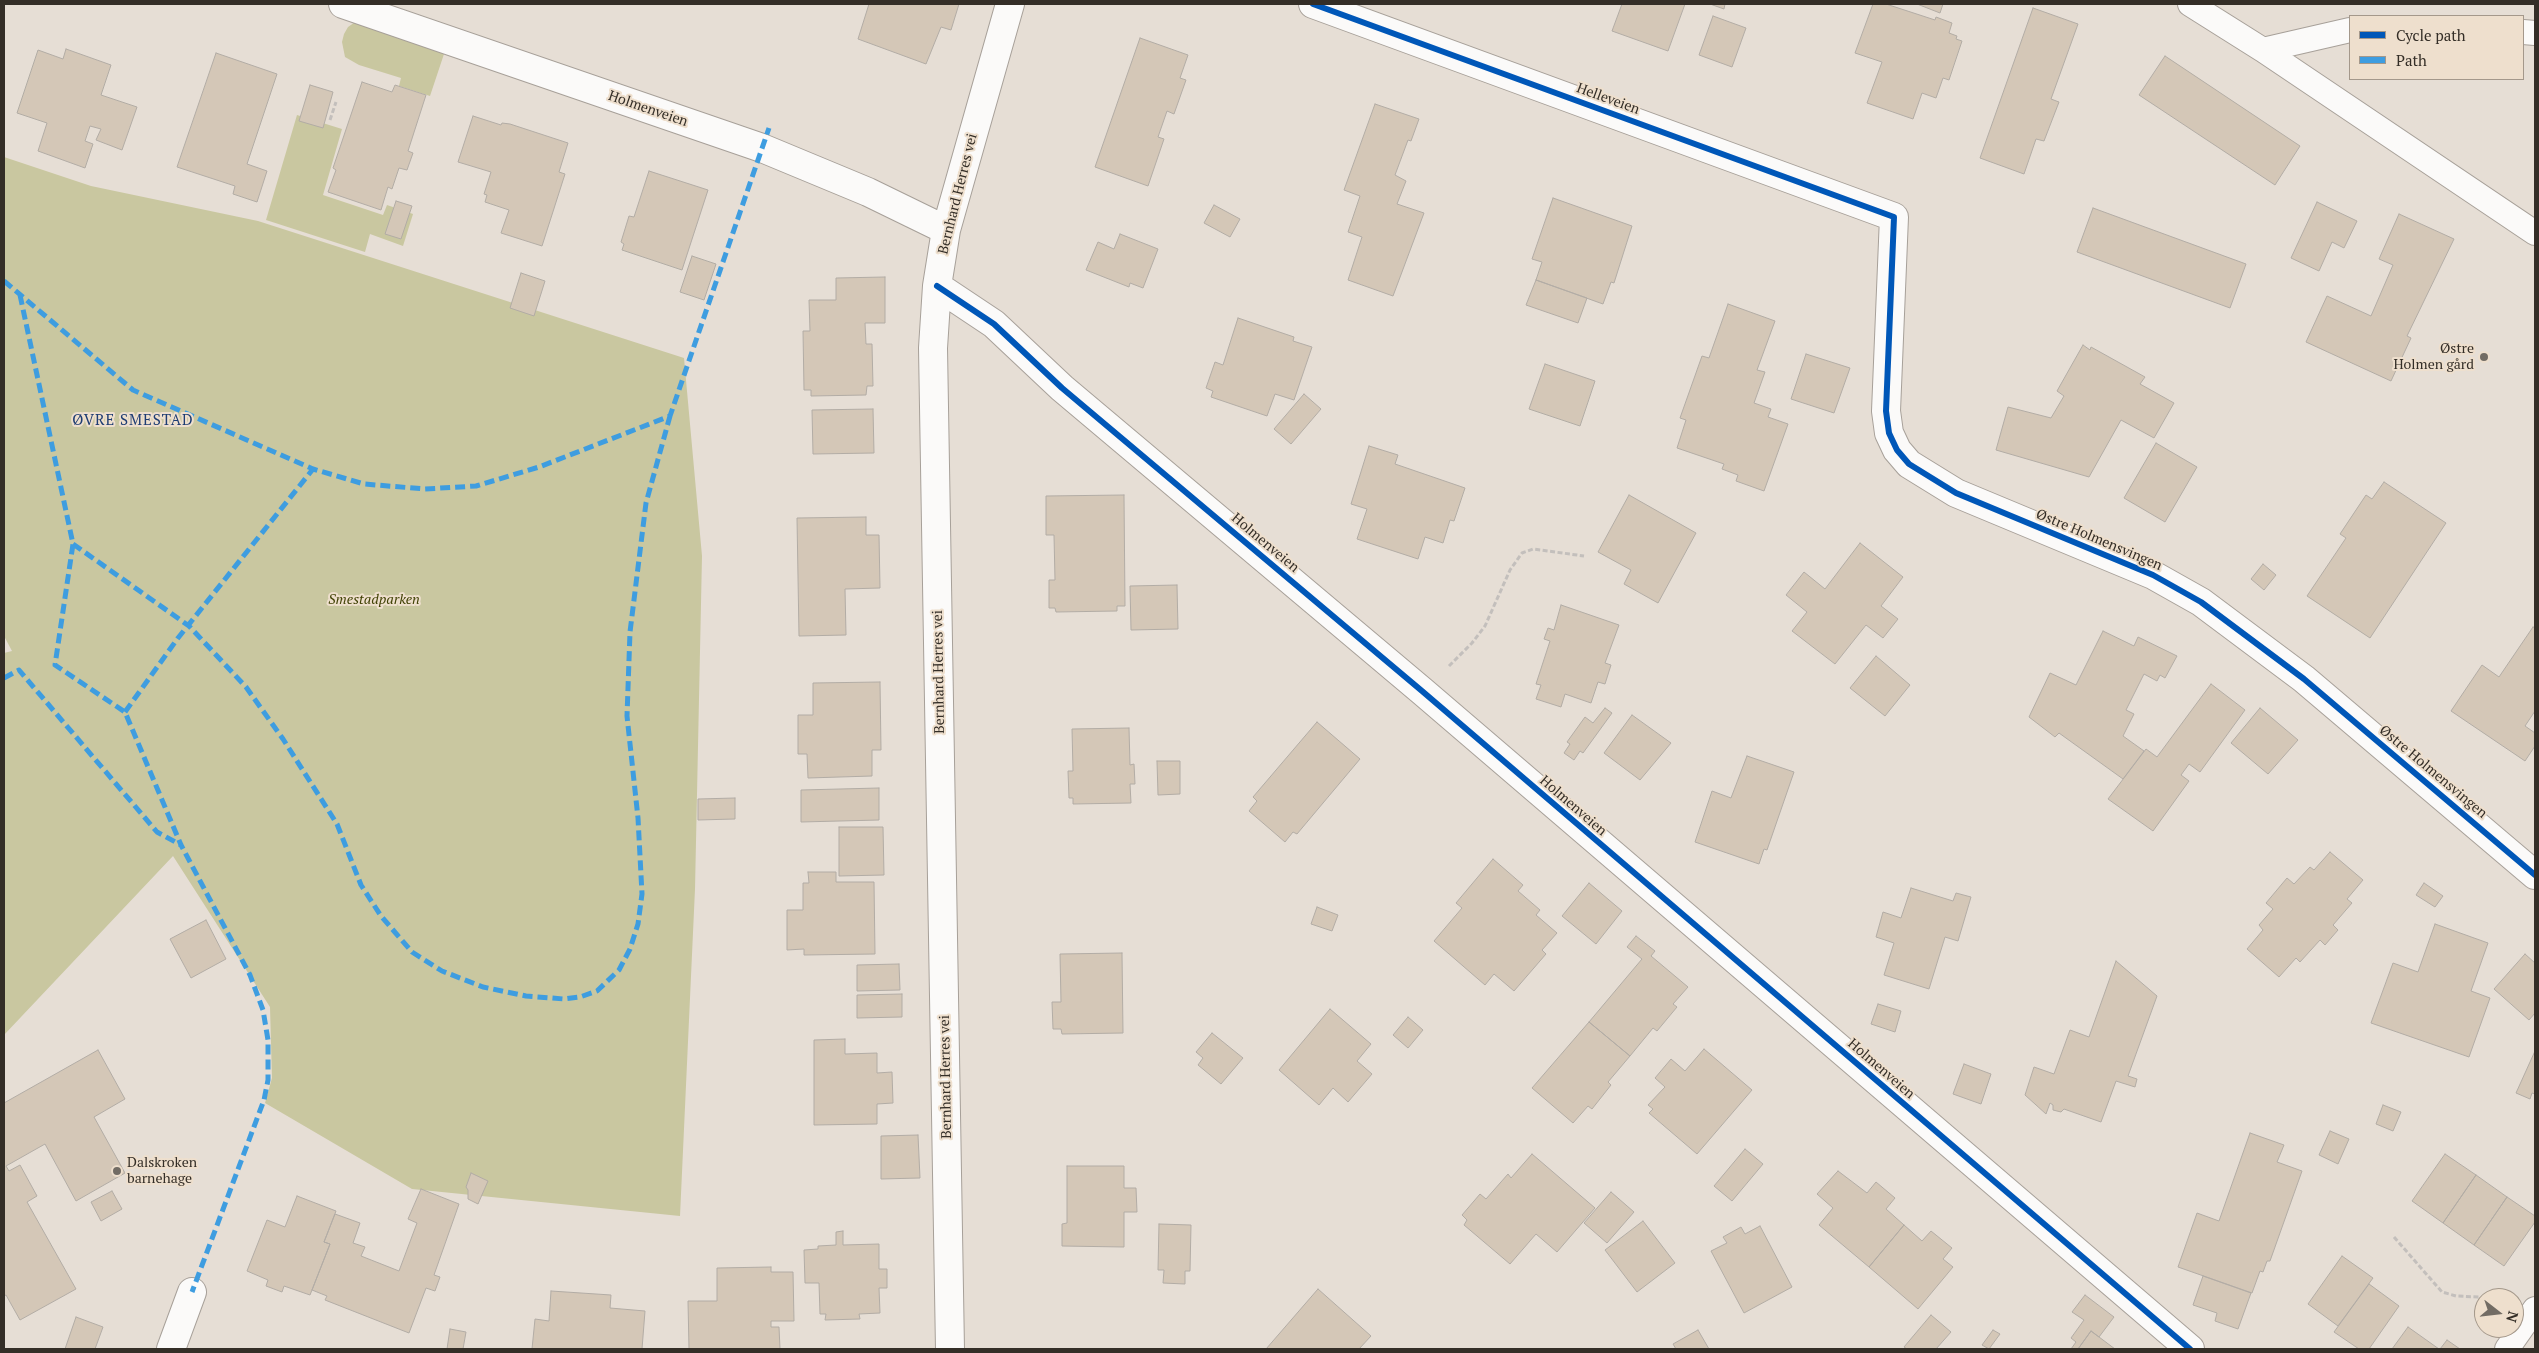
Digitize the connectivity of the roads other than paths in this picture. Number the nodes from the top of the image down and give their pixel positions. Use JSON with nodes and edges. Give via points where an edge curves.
{"nodes":[{"id":1,"x":343,"y":4,"type":"edge"},
{"id":2,"x":1010,"y":4,"type":"edge"},
{"id":3,"x":1313,"y":4,"type":"edge"},
{"id":4,"x":2190,"y":4,"type":"edge"},
{"id":5,"x":2349,"y":30,"type":"edge"},
{"id":6,"x":2263,"y":50,"type":"junction"},
{"id":7,"x":1894,"y":218,"type":"joint"},
{"id":8,"x":946,"y":230,"type":"junction"},
{"id":9,"x":2535,"y":233,"type":"edge"},
{"id":10,"x":937,"y":286,"type":"junction"},
{"id":11,"x":2535,"y":874,"type":"edge"},
{"id":12,"x":192,"y":1292,"type":"dead end"},
{"id":13,"x":2535,"y":1310,"type":"edge"},
{"id":14,"x":171,"y":1349,"type":"edge"},
{"id":15,"x":950,"y":1349,"type":"edge"},
{"id":16,"x":2190,"y":1349,"type":"edge"},
{"id":17,"x":2507,"y":1349,"type":"edge"}],
"edges":[{"from":1,"to":8,"type":"street","name":"Holmenveien","via":[[762,148],[868,192]]},
{"from":2,"to":8,"type":"street","name":"Bernhard Herres vei"},
{"from":3,"to":7,"type":"street","name":"Helleveien"},
{"from":4,"to":6,"type":"lane"},
{"from":5,"to":6,"type":"lane"},
{"from":6,"to":9,"type":"lane"},
{"from":7,"to":11,"type":"street","name":"Østre Holmensvingen","via":[[1886,411],[1897,450],[1909,464],[1956,493],[2153,575],[2201,602],[2304,679]]},
{"from":8,"to":10,"type":"street","name":"Bernhard Herres vei"},
{"from":10,"to":15,"type":"street","name":"Bernhard Herres vei","via":[[933,348]]},
{"from":10,"to":16,"type":"street","name":"Holmenveien","via":[[994,324],[1062,388],[1422,691]]},
{"from":12,"to":14,"type":"street"},
{"from":13,"to":17,"type":"lane"}]}
